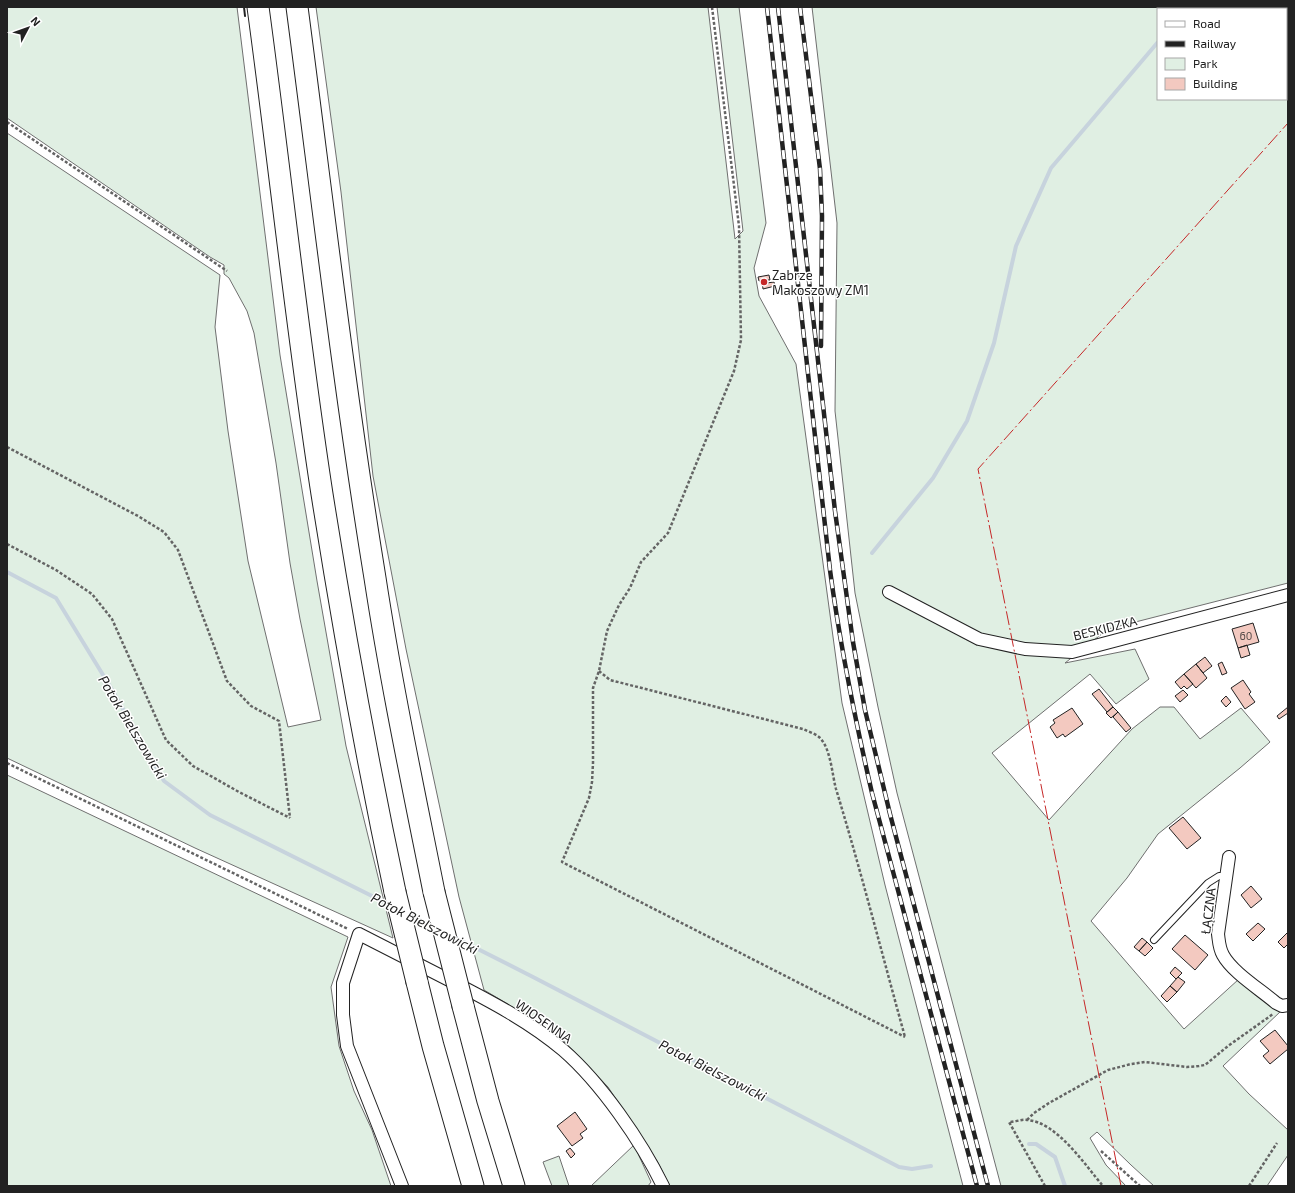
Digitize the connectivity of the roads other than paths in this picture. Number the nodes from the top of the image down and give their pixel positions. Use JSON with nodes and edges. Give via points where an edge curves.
{"nodes":[{"id":1,"x":258,"y":7,"type":"edge"},
{"id":2,"x":297,"y":7,"type":"edge"},
{"id":3,"x":889,"y":592,"type":"dead end"},
{"id":4,"x":1288,"y":595,"type":"edge"},
{"id":5,"x":1229,"y":857,"type":"dead end"},
{"id":6,"x":1227,"y":876,"type":"junction"},
{"id":7,"x":1154,"y":940,"type":"dead end"},
{"id":8,"x":1285,"y":1005,"type":"edge"},
{"id":9,"x":402,"y":1186,"type":"edge"},
{"id":10,"x":473,"y":1186,"type":"edge"},
{"id":11,"x":514,"y":1186,"type":"edge"},
{"id":12,"x":664,"y":1186,"type":"edge"}],
"edges":[{"from":1,"to":10,"type":"highway","bridge":true,"via":[[322,491],[365,745],[395,892],[417,982]]},
{"from":2,"to":11,"type":"highway","bridge":true,"via":[[342,358],[395,696],[434,892],[488,1101]]},
{"from":3,"to":4,"type":"street","name":"BESKIDZKA","via":[[979,639],[1025,649],[1072,652]]},
{"from":5,"to":6,"type":"street","name":"ŁĄCZNA"},
{"from":6,"to":7,"type":"lane","via":[[1219,876],[1208,883]]},
{"from":6,"to":8,"type":"street","name":"ŁĄCZNA","via":[[1218,934],[1222,954],[1234,968],[1276,1003]]},
{"from":9,"to":12,"type":"street","name":"WIOSENNA","via":[[347,1046],[343,1015],[343,983],[359,934],[483,998],[543,1034],[563,1050],[598,1087],[619,1115]]}]}
